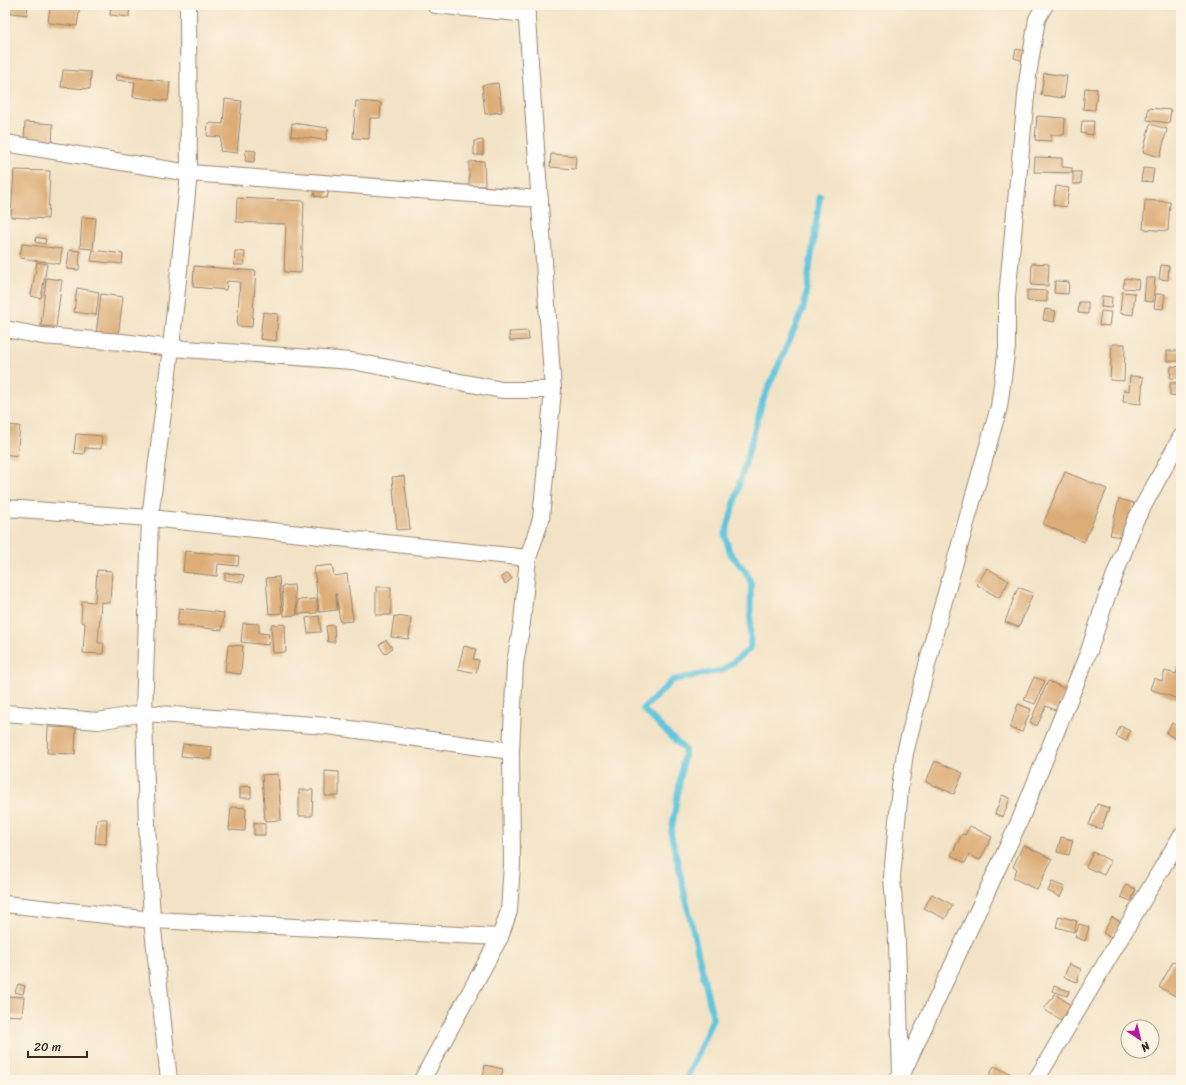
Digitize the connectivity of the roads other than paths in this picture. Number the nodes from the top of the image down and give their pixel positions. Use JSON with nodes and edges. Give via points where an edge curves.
{"nodes":[{"id":1,"x":188,"y":5,"type":"edge"},
{"id":2,"x":435,"y":5,"type":"edge"},
{"id":3,"x":1045,"y":5,"type":"edge"},
{"id":4,"x":526,"y":10,"type":"edge"},
{"id":5,"x":5,"y":143,"type":"edge"},
{"id":6,"x":189,"y":173,"type":"junction"},
{"id":7,"x":540,"y":199,"type":"junction"},
{"id":8,"x":5,"y":329,"type":"edge"},
{"id":9,"x":171,"y":348,"type":"junction"},
{"id":10,"x":553,"y":390,"type":"junction"},
{"id":11,"x":1181,"y":437,"type":"edge"},
{"id":12,"x":5,"y":508,"type":"edge"},
{"id":13,"x":150,"y":518,"type":"junction"},
{"id":14,"x":528,"y":558,"type":"junction"},
{"id":15,"x":5,"y":713,"type":"edge"},
{"id":16,"x":144,"y":713,"type":"junction"},
{"id":17,"x":511,"y":751,"type":"junction"},
{"id":18,"x":1181,"y":836,"type":"edge"},
{"id":19,"x":5,"y":904,"type":"edge"},
{"id":20,"x":152,"y":920,"type":"junction"},
{"id":21,"x":500,"y":937,"type":"junction"},
{"id":22,"x":899,"y":1077,"type":"edge"},
{"id":23,"x":169,"y":1080,"type":"edge"},
{"id":24,"x":422,"y":1080,"type":"edge"},
{"id":25,"x":1036,"y":1080,"type":"edge"}],
"edges":[{"from":1,"to":6,"type":"street"},
{"from":2,"to":4,"type":"street"},
{"from":3,"to":22,"type":"street","via":[[1037,20],[1028,75],[1007,297],[1007,347],[999,407],[937,625],[905,754],[901,781],[892,878],[897,942]]},
{"from":4,"to":7,"type":"street"},
{"from":5,"to":6,"type":"street"},
{"from":6,"to":7,"type":"street"},
{"from":6,"to":9,"type":"street"},
{"from":7,"to":10,"type":"street"},
{"from":8,"to":9,"type":"street","via":[[42,336]]},
{"from":9,"to":10,"type":"street","via":[[352,361],[502,390]]},
{"from":9,"to":13,"type":"street"},
{"from":10,"to":14,"type":"street","via":[[541,519]]},
{"from":11,"to":22,"type":"street","via":[[1135,521],[1089,651],[1020,820]]},
{"from":12,"to":13,"type":"street"},
{"from":13,"to":14,"type":"street"},
{"from":13,"to":16,"type":"street"},
{"from":14,"to":17,"type":"street","via":[[522,623],[515,663]]},
{"from":15,"to":16,"type":"street","via":[[98,721]]},
{"from":16,"to":17,"type":"street","via":[[328,726]]},
{"from":16,"to":20,"type":"street"},
{"from":17,"to":21,"type":"street","via":[[512,876],[509,911]]},
{"from":18,"to":25,"type":"street"},
{"from":19,"to":20,"type":"street"},
{"from":20,"to":21,"type":"street"},
{"from":20,"to":23,"type":"street"},
{"from":21,"to":24,"type":"street"}]}
